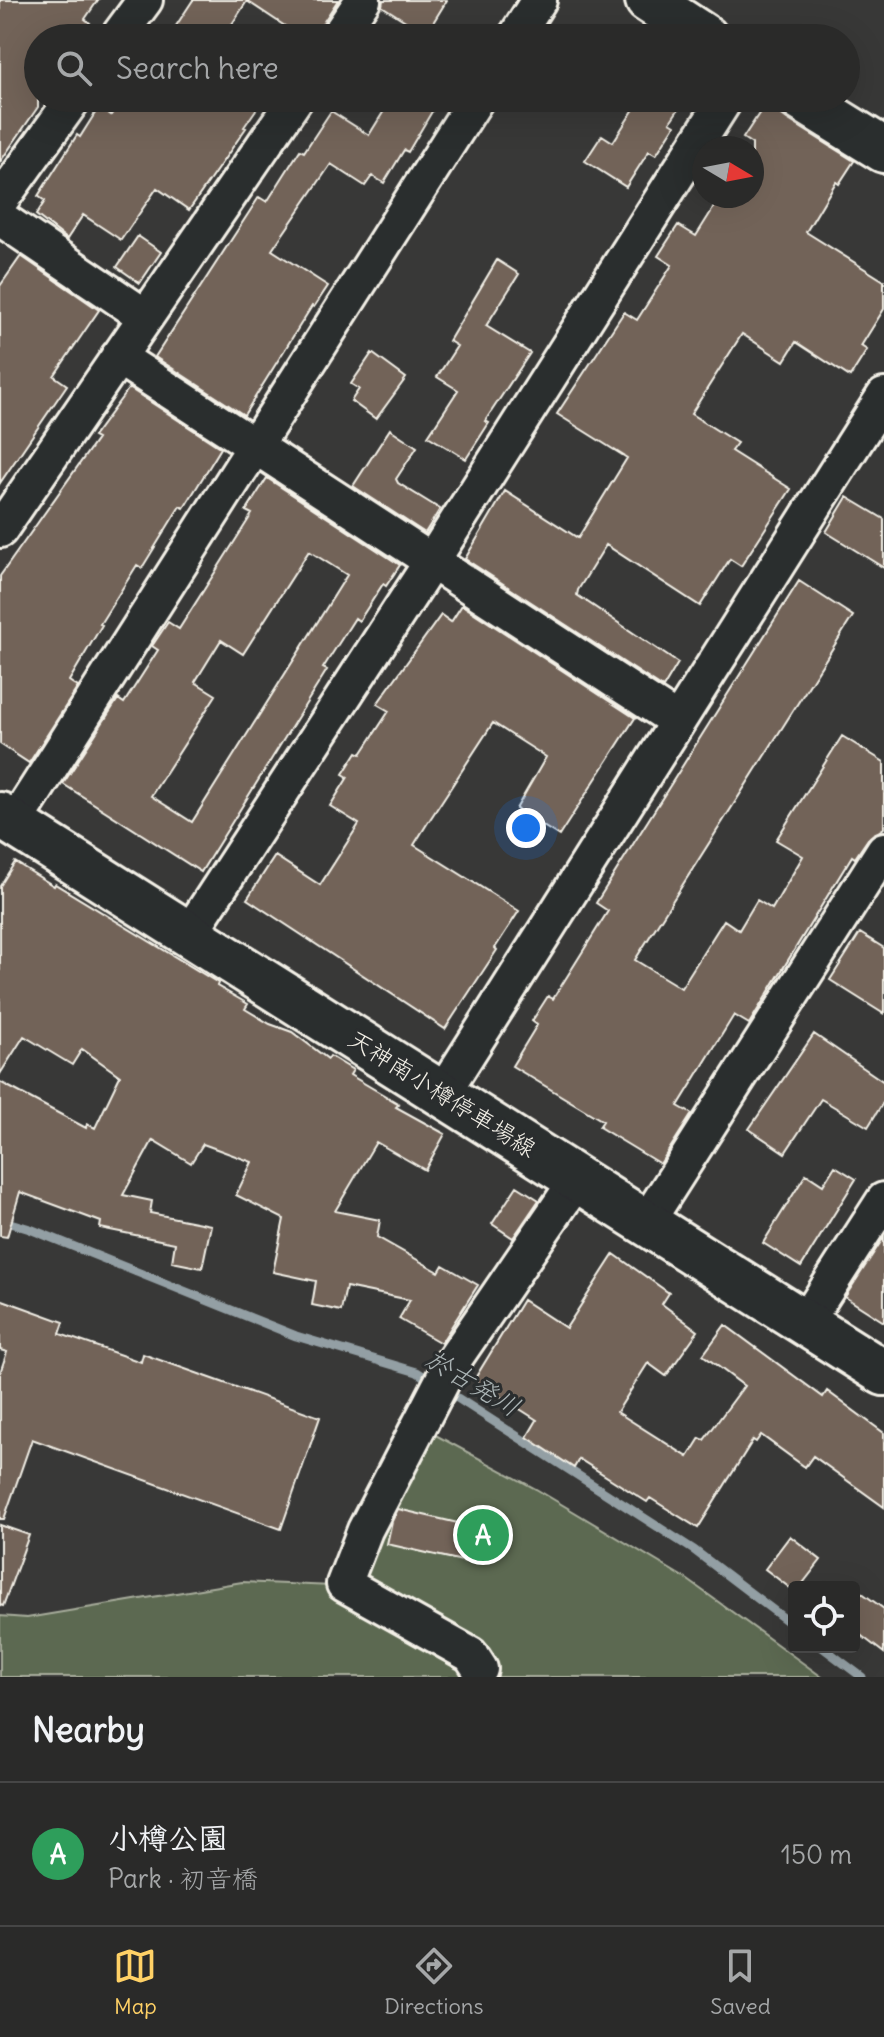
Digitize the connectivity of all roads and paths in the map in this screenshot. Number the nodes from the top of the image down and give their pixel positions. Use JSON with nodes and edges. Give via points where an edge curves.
{"nodes":[{"id":1,"x":145,"y":0,"type":"edge"},
{"id":2,"x":363,"y":0,"type":"edge"},
{"id":3,"x":539,"y":0,"type":"edge"},
{"id":4,"x":648,"y":0,"type":"edge"},
{"id":5,"x":127,"y":24,"type":"edge"},
{"id":6,"x":347,"y":24,"type":"edge"},
{"id":7,"x":524,"y":24,"type":"edge"},
{"id":8,"x":685,"y":24,"type":"edge"},
{"id":9,"x":64,"y":112,"type":"edge"},
{"id":10,"x":286,"y":112,"type":"edge"},
{"id":11,"x":468,"y":112,"type":"edge"},
{"id":12,"x":717,"y":112,"type":"edge"},
{"id":13,"x":823,"y":112,"type":"edge"},
{"id":14,"x":884,"y":150,"type":"edge"},
{"id":15,"x":0,"y":201,"type":"edge"},
{"id":16,"x":0,"y":218,"type":"edge"},
{"id":17,"x":146,"y":317,"type":"junction"},
{"id":18,"x":118,"y":357,"type":"junction"},
{"id":19,"x":884,"y":396,"type":"edge"},
{"id":20,"x":255,"y":446,"type":"junction"},
{"id":21,"x":0,"y":530,"type":"edge"},
{"id":22,"x":432,"y":561,"type":"junction"},
{"id":23,"x":677,"y":721,"type":"junction"},
{"id":24,"x":7,"y":819,"type":"edge"},
{"id":25,"x":884,"y":850,"type":"edge"},
{"id":26,"x":189,"y":934,"type":"junction"},
{"id":27,"x":442,"y":1094,"type":"junction"},
{"id":28,"x":577,"y":1180,"type":"junction"},
{"id":29,"x":884,"y":1200,"type":"edge"},
{"id":30,"x":646,"y":1223,"type":"junction"},
{"id":31,"x":805,"y":1323,"type":"junction"},
{"id":32,"x":884,"y":1373,"type":"edge"},
{"id":33,"x":480,"y":1669,"type":"dead end"}],
"edges":[{"from":1,"to":5,"type":"street"},
{"from":2,"to":6,"type":"street"},
{"from":3,"to":7,"type":"street"},
{"from":4,"to":8,"type":"main road"},
{"from":9,"to":15,"type":"street"},
{"from":10,"to":17,"type":"street"},
{"from":11,"to":20,"type":"street"},
{"from":12,"to":22,"type":"street"},
{"from":13,"to":14,"type":"main road"},
{"from":16,"to":17,"type":"street"},
{"from":17,"to":18,"type":"street"},
{"from":18,"to":20,"type":"street"},
{"from":18,"to":21,"type":"street"},
{"from":19,"to":23,"type":"street"},
{"from":20,"to":22,"type":"street"},
{"from":20,"to":24,"type":"street"},
{"from":22,"to":23,"type":"street"},
{"from":22,"to":26,"type":"street"},
{"from":23,"to":27,"type":"street"},
{"from":24,"to":26,"type":"main road","name":"天神南小樽停車場線"},
{"from":25,"to":30,"type":"street"},
{"from":26,"to":27,"type":"main road","name":"天神南小樽停車場線"},
{"from":27,"to":28,"type":"main road","name":"天神南小樽停車場線"},
{"from":28,"to":30,"type":"main road","name":"天神南小樽停車場線"},
{"from":28,"to":33,"type":"street","via":[[451,1364],[365,1530],[344,1584],[471,1655]]},
{"from":29,"to":31,"type":"street"},
{"from":30,"to":31,"type":"main road","name":"天神南小樽停車場線"},
{"from":31,"to":32,"type":"main road","name":"天神南小樽停車場線"}]}
